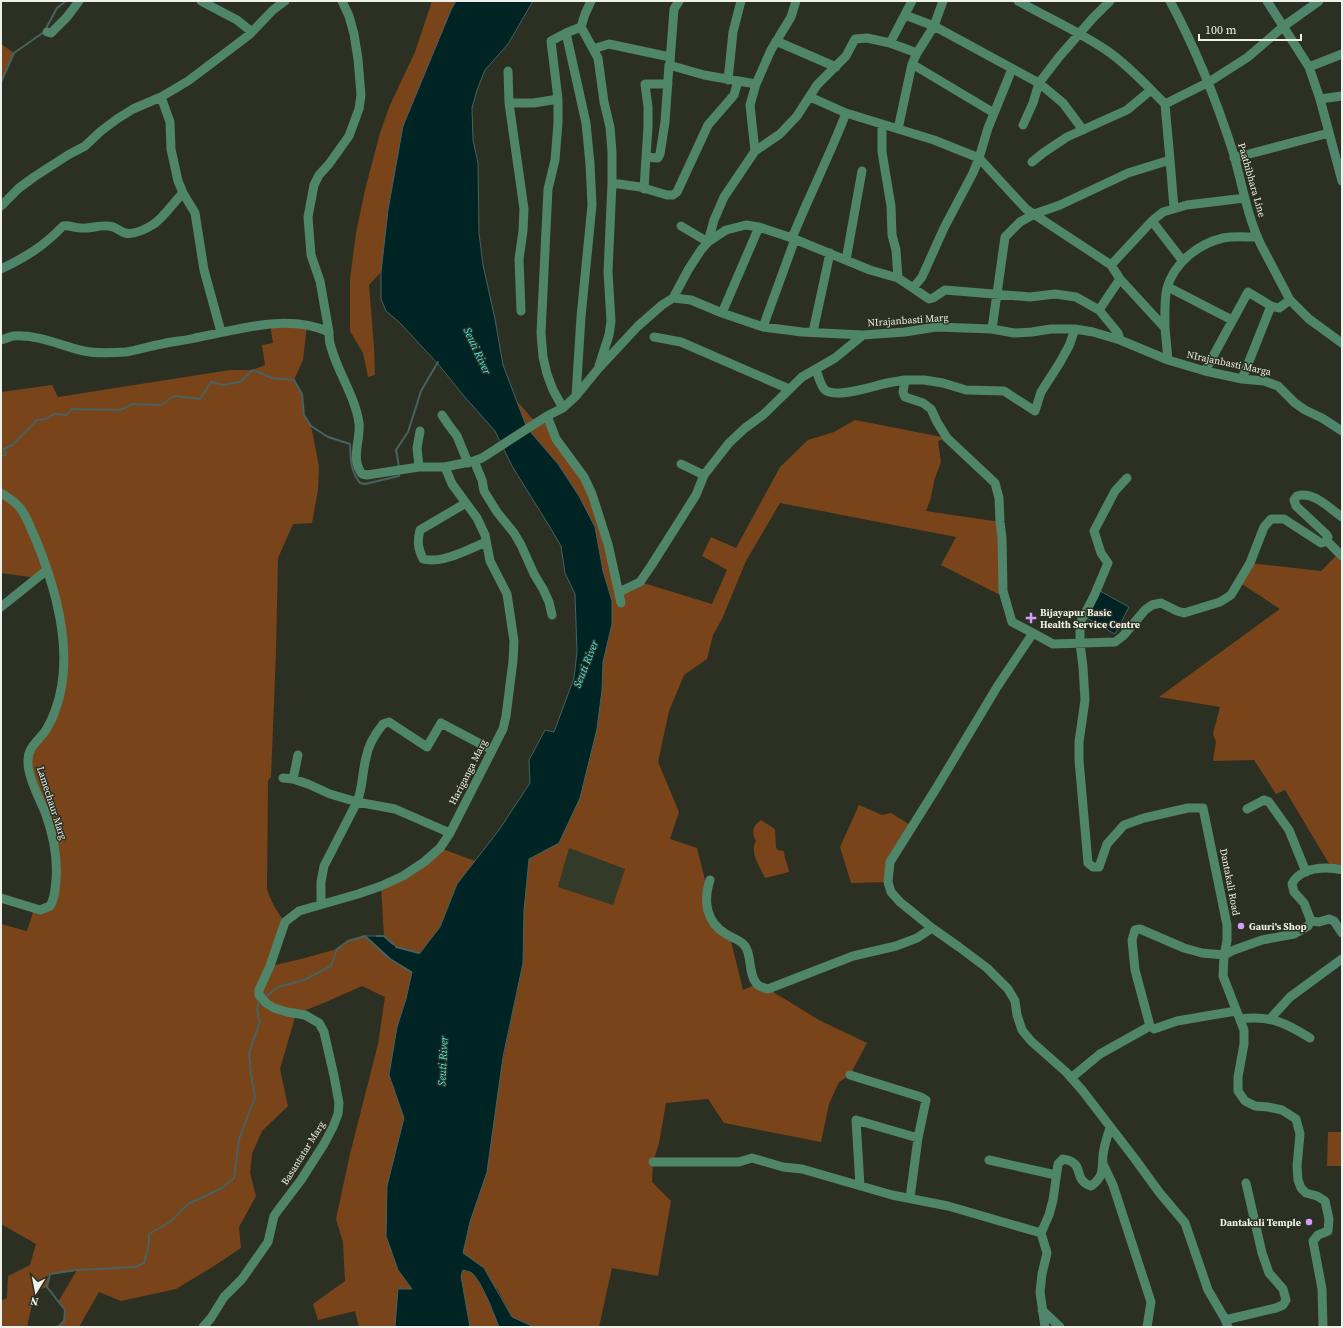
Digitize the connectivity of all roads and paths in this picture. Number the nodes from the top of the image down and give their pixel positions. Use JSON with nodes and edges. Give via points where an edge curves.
{"nodes":[{"id":1,"x":79,"y":1,"type":"edge"},
{"id":2,"x":200,"y":1,"type":"edge"},
{"id":3,"x":285,"y":1,"type":"edge"},
{"id":4,"x":342,"y":1,"type":"edge"},
{"id":5,"x":591,"y":1,"type":"edge"},
{"id":6,"x":679,"y":1,"type":"edge"},
{"id":7,"x":741,"y":1,"type":"edge"},
{"id":8,"x":796,"y":1,"type":"edge"},
{"id":9,"x":912,"y":1,"type":"edge"},
{"id":10,"x":943,"y":1,"type":"edge"},
{"id":11,"x":1018,"y":1,"type":"edge"},
{"id":12,"x":1110,"y":1,"type":"edge"},
{"id":13,"x":1170,"y":1,"type":"edge"},
{"id":14,"x":1267,"y":1,"type":"edge"},
{"id":15,"x":1319,"y":1,"type":"edge"},
{"id":16,"x":905,"y":15,"type":"junction"},
{"id":17,"x":934,"y":26,"type":"junction"},
{"id":18,"x":1284,"y":26,"type":"junction"},
{"id":19,"x":581,"y":27,"type":"junction"},
{"id":20,"x":47,"y":32,"type":"dead end"},
{"id":21,"x":252,"y":32,"type":"junction"},
{"id":22,"x":566,"y":33,"type":"junction"},
{"id":23,"x":1080,"y":34,"type":"junction"},
{"id":24,"x":776,"y":41,"type":"junction"},
{"id":25,"x":890,"y":43,"type":"junction"},
{"id":26,"x":593,"y":49,"type":"junction"},
{"id":27,"x":917,"y":53,"type":"junction"},
{"id":28,"x":1342,"y":54,"type":"edge"},
{"id":29,"x":670,"y":61,"type":"junction"},
{"id":30,"x":912,"y":64,"type":"junction"},
{"id":31,"x":836,"y":67,"type":"junction"},
{"id":32,"x":1309,"y":67,"type":"junction"},
{"id":33,"x":1012,"y":69,"type":"junction"},
{"id":34,"x":508,"y":71,"type":"dead end"},
{"id":35,"x":728,"y":80,"type":"junction"},
{"id":36,"x":738,"y":81,"type":"junction"},
{"id":37,"x":1209,"y":82,"type":"junction"},
{"id":38,"x":668,"y":84,"type":"junction"},
{"id":39,"x":756,"y":84,"type":"junction"},
{"id":40,"x":1039,"y":84,"type":"junction"},
{"id":41,"x":1151,"y":90,"type":"junction"},
{"id":42,"x":1342,"y":96,"type":"edge"},
{"id":43,"x":161,"y":97,"type":"junction"},
{"id":44,"x":810,"y":98,"type":"junction"},
{"id":45,"x":558,"y":99,"type":"junction"},
{"id":46,"x":1320,"y":99,"type":"junction"},
{"id":47,"x":509,"y":103,"type":"junction"},
{"id":48,"x":1165,"y":104,"type":"junction"},
{"id":49,"x":846,"y":113,"type":"junction"},
{"id":50,"x":994,"y":113,"type":"junction"},
{"id":51,"x":882,"y":124,"type":"junction"},
{"id":52,"x":1023,"y":125,"type":"dead end"},
{"id":53,"x":898,"y":129,"type":"junction"},
{"id":54,"x":1083,"y":130,"type":"junction"},
{"id":55,"x":1329,"y":133,"type":"junction"},
{"id":56,"x":755,"y":151,"type":"junction"},
{"id":57,"x":646,"y":157,"type":"junction"},
{"id":58,"x":979,"y":158,"type":"junction"},
{"id":59,"x":1234,"y":158,"type":"junction"},
{"id":60,"x":1170,"y":160,"type":"junction"},
{"id":61,"x":1032,"y":162,"type":"dead end"},
{"id":62,"x":862,"y":171,"type":"dead end"},
{"id":63,"x":1342,"y":181,"type":"edge"},
{"id":64,"x":612,"y":183,"type":"junction"},
{"id":65,"x":644,"y":189,"type":"junction"},
{"id":66,"x":183,"y":193,"type":"junction"},
{"id":67,"x":1245,"y":198,"type":"junction"},
{"id":68,"x":1,"y":206,"type":"edge"},
{"id":69,"x":1174,"y":208,"type":"junction"},
{"id":70,"x":1034,"y":214,"type":"junction"},
{"id":71,"x":1152,"y":220,"type":"junction"},
{"id":72,"x":681,"y":226,"type":"dead end"},
{"id":73,"x":759,"y":228,"type":"junction"},
{"id":74,"x":1257,"y":237,"type":"junction"},
{"id":75,"x":794,"y":238,"type":"junction"},
{"id":76,"x":708,"y":242,"type":"junction"},
{"id":77,"x":830,"y":253,"type":"junction"},
{"id":78,"x":846,"y":260,"type":"junction"},
{"id":79,"x":1182,"y":260,"type":"junction"},
{"id":80,"x":1111,"y":265,"type":"junction"},
{"id":81,"x":1,"y":269,"type":"edge"},
{"id":82,"x":898,"y":278,"type":"junction"},
{"id":83,"x":1120,"y":280,"type":"junction"},
{"id":84,"x":1168,"y":287,"type":"junction"},
{"id":85,"x":914,"y":288,"type":"junction"},
{"id":86,"x":997,"y":294,"type":"junction"},
{"id":87,"x":673,"y":298,"type":"junction"},
{"id":88,"x":1290,"y":300,"type":"junction"},
{"id":89,"x":1271,"y":306,"type":"junction"},
{"id":90,"x":1099,"y":310,"type":"junction"},
{"id":91,"x":521,"y":311,"type":"dead end"},
{"id":92,"x":722,"y":313,"type":"junction"},
{"id":93,"x":1232,"y":320,"type":"junction"},
{"id":94,"x":763,"y":327,"type":"junction"},
{"id":95,"x":1075,"y":328,"type":"junction"},
{"id":96,"x":1165,"y":328,"type":"junction"},
{"id":97,"x":992,"y":329,"type":"junction"},
{"id":98,"x":221,"y":332,"type":"junction"},
{"id":99,"x":329,"y":332,"type":"junction"},
{"id":100,"x":813,"y":332,"type":"junction"},
{"id":101,"x":863,"y":334,"type":"junction"},
{"id":102,"x":654,"y":337,"type":"dead end"},
{"id":103,"x":1,"y":340,"type":"edge"},
{"id":104,"x":1120,"y":340,"type":"junction"},
{"id":105,"x":1342,"y":343,"type":"edge"},
{"id":106,"x":1168,"y":360,"type":"junction"},
{"id":107,"x":598,"y":369,"type":"junction"},
{"id":108,"x":816,"y":370,"type":"junction"},
{"id":109,"x":1205,"y":371,"type":"junction"},
{"id":110,"x":1242,"y":379,"type":"junction"},
{"id":111,"x":906,"y":380,"type":"junction"},
{"id":112,"x":789,"y":389,"type":"junction"},
{"id":113,"x":576,"y":396,"type":"junction"},
{"id":114,"x":563,"y":408,"type":"junction"},
{"id":115,"x":442,"y":415,"type":"dead end"},
{"id":116,"x":547,"y":416,"type":"junction"},
{"id":117,"x":420,"y":430,"type":"dead end"},
{"id":118,"x":1342,"y":432,"type":"edge"},
{"id":119,"x":475,"y":461,"type":"junction"},
{"id":120,"x":681,"y":464,"type":"dead end"},
{"id":121,"x":419,"y":467,"type":"junction"},
{"id":122,"x":445,"y":467,"type":"junction"},
{"id":123,"x":704,"y":475,"type":"junction"},
{"id":124,"x":1127,"y":478,"type":"dead end"},
{"id":125,"x":1,"y":493,"type":"edge"},
{"id":126,"x":466,"y":503,"type":"junction"},
{"id":127,"x":1342,"y":517,"type":"edge"},
{"id":128,"x":1327,"y":541,"type":"junction"},
{"id":129,"x":486,"y":542,"type":"junction"},
{"id":130,"x":1342,"y":556,"type":"edge"},
{"id":131,"x":47,"y":570,"type":"junction"},
{"id":132,"x":619,"y":592,"type":"junction"},
{"id":133,"x":621,"y":603,"type":"dead end"},
{"id":134,"x":1,"y":606,"type":"edge"},
{"id":135,"x":552,"y":615,"type":"dead end"},
{"id":136,"x":1033,"y":633,"type":"junction"},
{"id":137,"x":1080,"y":644,"type":"junction"},
{"id":138,"x":492,"y":750,"type":"junction"},
{"id":139,"x":298,"y":754,"type":"dead end"},
{"id":140,"x":283,"y":778,"type":"dead end"},
{"id":141,"x":293,"y":779,"type":"junction"},
{"id":142,"x":357,"y":802,"type":"junction"},
{"id":143,"x":1247,"y":809,"type":"dead end"},
{"id":144,"x":450,"y":833,"type":"junction"},
{"id":145,"x":1342,"y":870,"type":"edge"},
{"id":146,"x":1306,"y":872,"type":"junction"},
{"id":147,"x":710,"y":880,"type":"dead end"},
{"id":148,"x":1,"y":898,"type":"edge"},
{"id":149,"x":321,"y":904,"type":"junction"},
{"id":150,"x":1311,"y":921,"type":"junction"},
{"id":151,"x":932,"y":928,"type":"junction"},
{"id":152,"x":1342,"y":933,"type":"edge"},
{"id":153,"x":1224,"y":955,"type":"junction"},
{"id":154,"x":1342,"y":959,"type":"edge"},
{"id":155,"x":266,"y":1003,"type":"joint"},
{"id":156,"x":1238,"y":1015,"type":"junction"},
{"id":157,"x":1270,"y":1019,"type":"junction"},
{"id":158,"x":1150,"y":1026,"type":"junction"},
{"id":159,"x":1310,"y":1038,"type":"dead end"},
{"id":160,"x":850,"y":1075,"type":"dead end"},
{"id":161,"x":1071,"y":1078,"type":"junction"},
{"id":162,"x":1110,"y":1128,"type":"junction"},
{"id":163,"x":918,"y":1138,"type":"junction"},
{"id":164,"x":989,"y":1160,"type":"dead end"},
{"id":165,"x":652,"y":1162,"type":"dead end"},
{"id":166,"x":1103,"y":1164,"type":"junction"},
{"id":167,"x":1056,"y":1175,"type":"junction"},
{"id":168,"x":1246,"y":1183,"type":"dead end"},
{"id":169,"x":860,"y":1186,"type":"junction"},
{"id":170,"x":910,"y":1198,"type":"junction"},
{"id":171,"x":1041,"y":1233,"type":"junction"},
{"id":172,"x":1042,"y":1310,"type":"junction"},
{"id":173,"x":1226,"y":1323,"type":"edge"},
{"id":174,"x":203,"y":1327,"type":"edge"},
{"id":175,"x":1045,"y":1327,"type":"edge"},
{"id":176,"x":1060,"y":1327,"type":"edge"},
{"id":177,"x":1147,"y":1327,"type":"edge"},
{"id":178,"x":1324,"y":1327,"type":"edge"}],
"edges":[{"from":1,"to":20,"type":"street","via":[[51,33]]},
{"from":2,"to":21,"type":"street","via":[[237,20]]},
{"from":3,"to":21,"type":"street"},
{"from":4,"to":99,"type":"street","via":[[354,34],[362,95],[349,136],[319,175],[314,186],[308,217],[311,255],[320,281]]},
{"from":5,"to":19,"type":"street"},
{"from":6,"to":29,"type":"street","via":[[674,9]]},
{"from":7,"to":35,"type":"street","via":[[733,32]]},
{"from":8,"to":24,"type":"street","via":[[791,17]]},
{"from":9,"to":16,"type":"street"},
{"from":10,"to":17,"type":"street"},
{"from":11,"to":23,"type":"street"},
{"from":12,"to":23,"type":"street"},
{"from":13,"to":37,"type":"street","name":"Paathibhara Line"},
{"from":14,"to":18,"type":"street"},
{"from":15,"to":18,"type":"street"},
{"from":16,"to":17,"type":"street"},
{"from":16,"to":25,"type":"street"},
{"from":17,"to":27,"type":"street"},
{"from":17,"to":33,"type":"street"},
{"from":18,"to":32,"type":"street"},
{"from":18,"to":37,"type":"street","via":[[1248,57]]},
{"from":19,"to":22,"type":"street"},
{"from":19,"to":26,"type":"street"},
{"from":21,"to":43,"type":"street","via":[[188,81]]},
{"from":22,"to":45,"type":"street","via":[[551,41]]},
{"from":22,"to":113,"type":"street","via":[[586,124],[592,205]]},
{"from":23,"to":40,"type":"street"},
{"from":23,"to":41,"type":"street","via":[[1109,52]]},
{"from":24,"to":31,"type":"street"},
{"from":24,"to":39,"type":"street"},
{"from":25,"to":27,"type":"street"},
{"from":25,"to":31,"type":"street","via":[[867,38],[855,39],[846,56]]},
{"from":26,"to":29,"type":"street","via":[[609,44]]},
{"from":26,"to":64,"type":"street","via":[[598,58],[610,127]]},
{"from":27,"to":30,"type":"street"},
{"from":28,"to":32,"type":"street"},
{"from":29,"to":35,"type":"street","via":[[704,75]]},
{"from":29,"to":38,"type":"street"},
{"from":30,"to":50,"type":"street"},
{"from":30,"to":53,"type":"street"},
{"from":31,"to":44,"type":"street","via":[[817,85]]},
{"from":32,"to":46,"type":"street"},
{"from":33,"to":40,"type":"street"},
{"from":33,"to":50,"type":"street"},
{"from":34,"to":47,"type":"street"},
{"from":35,"to":36,"type":"street"},
{"from":36,"to":39,"type":"street"},
{"from":36,"to":65,"type":"street","via":[[734,95],[708,125],[677,192],[667,195]]},
{"from":37,"to":48,"type":"street"},
{"from":37,"to":59,"type":"street","name":"Paathibhara Line"},
{"from":38,"to":57,"type":"street","via":[[660,154],[658,158]]},
{"from":38,"to":57,"type":"street","via":[[645,84],[648,107]]},
{"from":39,"to":56,"type":"street","via":[[750,105]]},
{"from":40,"to":52,"type":"street"},
{"from":40,"to":54,"type":"street","via":[[1063,103]]},
{"from":41,"to":48,"type":"street"},
{"from":41,"to":54,"type":"street","via":[[1127,110]]},
{"from":42,"to":46,"type":"street"},
{"from":43,"to":66,"type":"street","via":[[170,122],[171,149]]},
{"from":43,"to":68,"type":"street","via":[[117,119],[85,146],[68,154],[19,188]]},
{"from":44,"to":49,"type":"street"},
{"from":44,"to":56,"type":"street","via":[[780,134]]},
{"from":45,"to":47,"type":"street"},
{"from":45,"to":114,"type":"street","via":[[555,160],[548,189],[541,333],[547,374]]},
{"from":46,"to":55,"type":"street"},
{"from":47,"to":91,"type":"street","via":[[524,209],[519,259]]},
{"from":48,"to":60,"type":"street"},
{"from":49,"to":51,"type":"street"},
{"from":49,"to":75,"type":"street","via":[[836,141],[806,202]]},
{"from":50,"to":58,"type":"street"},
{"from":51,"to":53,"type":"street"},
{"from":51,"to":82,"type":"street","via":[[882,152],[891,206]]},
{"from":53,"to":58,"type":"street"},
{"from":54,"to":61,"type":"street","via":[[1067,137]]},
{"from":55,"to":59,"type":"street"},
{"from":55,"to":63,"type":"street"},
{"from":56,"to":76,"type":"street","via":[[724,197]]},
{"from":57,"to":65,"type":"street"},
{"from":58,"to":70,"type":"street","via":[[1026,209]]},
{"from":58,"to":85,"type":"street","via":[[922,277]]},
{"from":59,"to":67,"type":"street","name":"Paathibhara Line"},
{"from":60,"to":69,"type":"street"},
{"from":60,"to":70,"type":"street","via":[[1128,173],[1060,205]]},
{"from":62,"to":78,"type":"street"},
{"from":64,"to":65,"type":"street"},
{"from":64,"to":107,"type":"street","via":[[608,272],[611,321]]},
{"from":66,"to":81,"type":"street","via":[[153,224],[133,233],[125,233],[112,226],[63,226],[36,250]]},
{"from":66,"to":98,"type":"street","via":[[195,213],[204,270]]},
{"from":67,"to":69,"type":"street"},
{"from":67,"to":74,"type":"street","name":"Paathibhara Line"},
{"from":69,"to":71,"type":"street"},
{"from":70,"to":80,"type":"street"},
{"from":70,"to":86,"type":"street","via":[[1020,222],[1005,237]]},
{"from":71,"to":79,"type":"street"},
{"from":71,"to":80,"type":"street"},
{"from":72,"to":76,"type":"street"},
{"from":73,"to":75,"type":"street"},
{"from":73,"to":76,"type":"street","via":[[746,225],[726,230]]},
{"from":73,"to":92,"type":"street"},
{"from":74,"to":79,"type":"street","via":[[1223,238],[1207,244]]},
{"from":74,"to":88,"type":"street","name":"Paathibhara Line"},
{"from":75,"to":77,"type":"street"},
{"from":75,"to":94,"type":"street"},
{"from":76,"to":87,"type":"street","via":[[688,270]]},
{"from":77,"to":78,"type":"street"},
{"from":77,"to":100,"type":"street"},
{"from":78,"to":82,"type":"street"},
{"from":79,"to":84,"type":"street"},
{"from":80,"to":83,"type":"street"},
{"from":82,"to":85,"type":"street"},
{"from":83,"to":90,"type":"street"},
{"from":83,"to":96,"type":"street"},
{"from":84,"to":93,"type":"street"},
{"from":84,"to":96,"type":"street"},
{"from":85,"to":86,"type":"street","via":[[929,299],[944,290]]},
{"from":86,"to":90,"type":"street","via":[[1030,297],[1055,294],[1076,298]]},
{"from":86,"to":97,"type":"street"},
{"from":87,"to":92,"type":"street","name":"NIrajanbasti Marg","via":[[690,300]]},
{"from":87,"to":107,"type":"street","via":[[638,326]]},
{"from":88,"to":89,"type":"street","via":[[1279,308]]},
{"from":88,"to":105,"type":"street","name":"Paathibhara Line","via":[[1309,319]]},
{"from":89,"to":93,"type":"street","via":[[1248,292]]},
{"from":89,"to":110,"type":"street"},
{"from":90,"to":104,"type":"street","via":[[1118,333]]},
{"from":92,"to":94,"type":"street","name":"NIrajanbasti Marg"},
{"from":93,"to":109,"type":"street"},
{"from":94,"to":100,"type":"street","name":"NIrajanbasti Marg"},
{"from":95,"to":97,"type":"street","name":"NIrajanbasti Marg","via":[[1014,333]]},
{"from":95,"to":104,"type":"street","name":"NIrajanbasti Marg"},
{"from":95,"to":111,"type":"street","via":[[1069,346],[1041,392],[1035,411],[1004,391],[966,390],[943,383]]},
{"from":96,"to":106,"type":"street"},
{"from":97,"to":101,"type":"street","name":"NIrajanbasti Marg","via":[[936,327],[905,332]]},
{"from":98,"to":99,"type":"street","via":[[278,323],[318,327]]},
{"from":98,"to":103,"type":"street","via":[[128,351],[103,353],[29,337],[12,336]]},
{"from":99,"to":121,"type":"street","via":[[330,346],[359,424],[356,458],[358,469],[367,475]]},
{"from":100,"to":101,"type":"street","name":"NIrajanbasti Marg"},
{"from":101,"to":108,"type":"street","via":[[835,358]]},
{"from":102,"to":112,"type":"street","via":[[681,342]]},
{"from":104,"to":106,"type":"street","name":"NIrajanbasti Marg"},
{"from":106,"to":109,"type":"street","name":"NIrajanbasti Marga"},
{"from":107,"to":113,"type":"street"},
{"from":108,"to":111,"type":"street","via":[[821,385],[827,391],[836,393]]},
{"from":108,"to":112,"type":"street","via":[[802,377]]},
{"from":109,"to":110,"type":"street","name":"NIrajanbasti Marga"},
{"from":110,"to":118,"type":"street","name":"NIrajanbasti Marga","via":[[1264,381],[1278,386],[1295,403]]},
{"from":111,"to":136,"type":"street","via":[[903,392],[905,397],[923,403],[931,409],[947,438],[995,483],[999,498],[1002,537],[1003,591],[1012,622]]},
{"from":112,"to":123,"type":"street","via":[[763,416],[729,443]]},
{"from":113,"to":114,"type":"street"},
{"from":114,"to":116,"type":"street"},
{"from":115,"to":119,"type":"street"},
{"from":116,"to":119,"type":"street"},
{"from":116,"to":132,"type":"street","via":[[556,439],[584,477],[592,494],[608,544]]},
{"from":117,"to":121,"type":"street","via":[[417,448]]},
{"from":119,"to":122,"type":"street"},
{"from":119,"to":135,"type":"street","via":[[484,491],[521,545],[543,588]]},
{"from":120,"to":123,"type":"street"},
{"from":121,"to":122,"type":"street"},
{"from":122,"to":126,"type":"street","name":"Hariganga Marg","via":[[452,484]]},
{"from":123,"to":132,"type":"street","via":[[696,495],[640,582]]},
{"from":124,"to":137,"type":"street","via":[[1115,491],[1094,531],[1101,553],[1108,563],[1080,623]]},
{"from":125,"to":131,"type":"street","name":"Lamechaur Marg","via":[[21,508]]},
{"from":126,"to":129,"type":"street","name":"Hariganga Marg","via":[[477,518]]},
{"from":126,"to":129,"type":"street","via":[[420,530],[418,540],[423,559],[431,561],[448,557]]},
{"from":127,"to":128,"type":"street","via":[[1316,498],[1302,495],[1294,500],[1296,506],[1326,534]]},
{"from":128,"to":130,"type":"street"},
{"from":128,"to":137,"type":"street","via":[[1321,543],[1284,518],[1271,519],[1264,527],[1250,563],[1231,595],[1220,602],[1184,613],[1161,603],[1152,605],[1115,642]]},
{"from":129,"to":138,"type":"street","name":"Hariganga Marg","via":[[490,562],[506,594],[514,641],[506,716]]},
{"from":131,"to":134,"type":"street"},
{"from":131,"to":148,"type":"street","name":"Lamechaur Marg","via":[[58,611],[64,653],[63,674],[55,712],[46,729],[29,750],[28,761],[31,778],[52,832],[56,852],[55,895],[50,906],[40,910]]},
{"from":132,"to":133,"type":"street"},
{"from":136,"to":137,"type":"street","via":[[1053,644]]},
{"from":136,"to":151,"type":"street","via":[[890,862],[888,882],[891,892]]},
{"from":137,"to":153,"type":"street","name":"Dantakali Road","via":[[1085,700],[1079,760],[1088,863],[1093,867],[1099,867],[1107,844],[1124,826],[1144,818],[1188,808],[1203,808],[1227,925]]},
{"from":138,"to":142,"type":"street","via":[[441,723],[427,747],[389,722],[382,724],[366,757]]},
{"from":138,"to":144,"type":"street","name":"Hariganga Marg"},
{"from":139,"to":141,"type":"street"},
{"from":140,"to":141,"type":"street"},
{"from":141,"to":142,"type":"street"},
{"from":142,"to":144,"type":"street","via":[[395,810]]},
{"from":142,"to":149,"type":"street","via":[[324,866]]},
{"from":143,"to":146,"type":"street","via":[[1264,800],[1269,802],[1289,830]]},
{"from":144,"to":149,"type":"street","name":"Hariganga Marg","via":[[440,848],[403,876],[358,894]]},
{"from":145,"to":146,"type":"street","via":[[1332,868]]},
{"from":146,"to":150,"type":"street","via":[[1292,884]]},
{"from":147,"to":151,"type":"street","via":[[705,902],[707,911],[720,931],[745,946],[752,975],[757,984],[768,989],[853,956],[896,946],[917,938]]},
{"from":149,"to":155,"type":"street","name":"Hariganga Marg","via":[[299,911],[285,922],[259,990],[259,996]]},
{"from":150,"to":152,"type":"street","via":[[1329,919],[1334,921]]},
{"from":150,"to":153,"type":"street","via":[[1308,926],[1294,934],[1262,940]]},
{"from":151,"to":161,"type":"street","via":[[987,968],[1008,989],[1016,1001],[1022,1030],[1031,1042]]},
{"from":153,"to":156,"type":"street","name":"Dantakali Road","via":[[1223,976]]},
{"from":153,"to":158,"type":"street","via":[[1190,950],[1140,929],[1135,930],[1132,940],[1135,970]]},
{"from":154,"to":157,"type":"street","via":[[1290,997]]},
{"from":155,"to":174,"type":"street","name":"Basantatar Marg","via":[[274,1008],[305,1015],[319,1023],[324,1032],[334,1076],[338,1114],[324,1144],[274,1216],[268,1242],[262,1252],[242,1279],[224,1297]]},
{"from":156,"to":157,"type":"street"},
{"from":156,"to":158,"type":"street","via":[[1177,1021],[1154,1029]]},
{"from":156,"to":178,"type":"street","name":"Dantakali Road","via":[[1244,1030],[1238,1091],[1245,1101],[1255,1106],[1282,1110],[1296,1119],[1300,1134],[1296,1166],[1298,1180],[1306,1193],[1325,1201],[1329,1219],[1328,1231],[1318,1235],[1313,1241],[1322,1289]]},
{"from":157,"to":159,"type":"street"},
{"from":158,"to":161,"type":"street","via":[[1100,1054]]},
{"from":160,"to":163,"type":"street","via":[[926,1100]]},
{"from":161,"to":162,"type":"street"},
{"from":162,"to":166,"type":"street"},
{"from":162,"to":173,"type":"street","via":[[1185,1223],[1208,1290]]},
{"from":163,"to":169,"type":"street","via":[[856,1120]]},
{"from":163,"to":170,"type":"street"},
{"from":164,"to":167,"type":"street"},
{"from":165,"to":169,"type":"street","via":[[739,1162],[752,1158]]},
{"from":166,"to":167,"type":"street","via":[[1097,1182],[1091,1186],[1084,1184],[1072,1162],[1063,1159],[1058,1164]]},
{"from":166,"to":177,"type":"street","via":[[1114,1185],[1151,1302]]},
{"from":167,"to":171,"type":"street","via":[[1053,1200]]},
{"from":168,"to":173,"type":"street","via":[[1262,1253],[1269,1273],[1283,1289],[1286,1300],[1283,1305],[1276,1308]]},
{"from":169,"to":170,"type":"street"},
{"from":170,"to":171,"type":"street","via":[[948,1206]]},
{"from":171,"to":172,"type":"street","via":[[1046,1253],[1040,1292]]},
{"from":172,"to":175,"type":"street"},
{"from":172,"to":176,"type":"street"}]}
